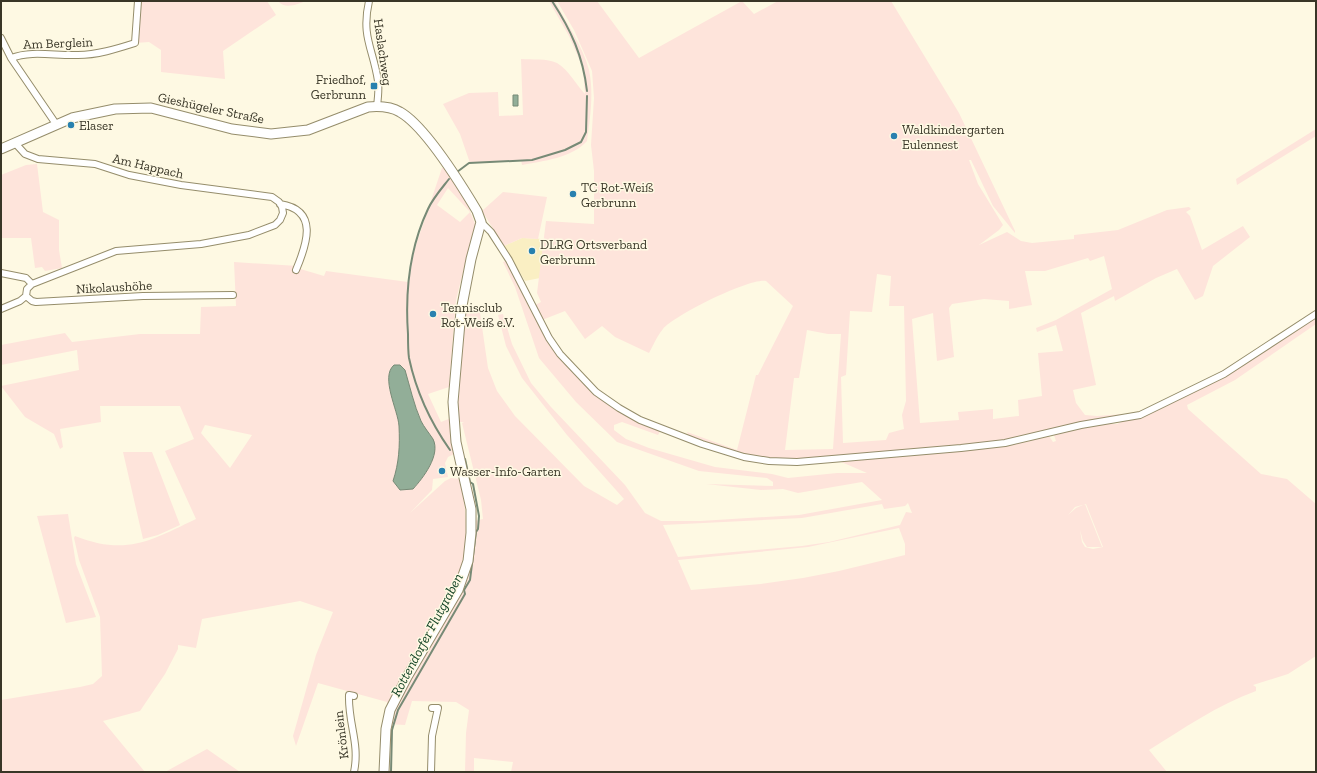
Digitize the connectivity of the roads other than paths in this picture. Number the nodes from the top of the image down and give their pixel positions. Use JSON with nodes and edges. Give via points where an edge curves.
{"nodes":[{"id":1,"x":138,"y":1,"type":"edge"},
{"id":2,"x":369,"y":1,"type":"edge"},
{"id":3,"x":1,"y":38,"type":"edge"},
{"id":4,"x":11,"y":58,"type":"junction"},
{"id":5,"x":377,"y":106,"type":"junction"},
{"id":6,"x":56,"y":124,"type":"junction"},
{"id":7,"x":15,"y":143,"type":"junction"},
{"id":8,"x":1,"y":149,"type":"edge"},
{"id":9,"x":280,"y":204,"type":"junction"},
{"id":10,"x":479,"y":217,"type":"junction"},
{"id":11,"x":296,"y":270,"type":"dead end"},
{"id":12,"x":1,"y":273,"type":"edge"},
{"id":13,"x":32,"y":284,"type":"junction"},
{"id":14,"x":233,"y":295,"type":"dead end"},
{"id":15,"x":26,"y":296,"type":"junction"},
{"id":16,"x":1,"y":309,"type":"edge"},
{"id":17,"x":1316,"y":314,"type":"edge"},
{"id":18,"x":349,"y":695,"type":"dead end"},
{"id":19,"x":445,"y":709,"type":"dead end"},
{"id":20,"x":354,"y":772,"type":"edge"},
{"id":21,"x":384,"y":772,"type":"edge"},
{"id":22,"x":431,"y":772,"type":"edge"}],
"edges":[{"from":1,"to":4,"type":"street","name":"Am Berglein","via":[[135,43],[94,54],[25,54]]},
{"from":2,"to":5,"type":"street","name":"Haslachweg","via":[[365,22],[378,82]]},
{"from":3,"to":4,"type":"street"},
{"from":4,"to":6,"type":"street"},
{"from":5,"to":6,"type":"street","name":"Gieshügeler Straße","via":[[368,107],[308,130],[271,134],[136,107],[92,112]]},
{"from":5,"to":10,"type":"street","name":"Gieshügeler Straße","via":[[390,108],[409,120],[454,175]]},
{"from":6,"to":7,"type":"street","name":"Gieshügeler Straße"},
{"from":7,"to":8,"type":"street","name":"Gieshügeler Straße"},
{"from":7,"to":9,"type":"street","name":"Am Happach","via":[[25,154],[38,159],[95,164],[129,175],[181,185],[272,198]]},
{"from":9,"to":11,"type":"street","name":"Am Happach","via":[[299,210],[307,225],[305,245]]},
{"from":9,"to":13,"type":"street","via":[[283,213],[278,223],[249,235],[201,244],[116,251]]},
{"from":10,"to":17,"type":"street","via":[[509,260],[549,338],[579,376],[596,392],[640,420],[702,444],[744,457],[769,461],[797,462],[978,446],[1140,415],[1224,374]]},
{"from":10,"to":21,"type":"street","via":[[461,311],[453,402],[456,442],[471,509],[468,561],[458,590],[390,710],[386,729]]},
{"from":12,"to":13,"type":"street","via":[[26,278]]},
{"from":13,"to":15,"type":"street","via":[[27,289]]},
{"from":14,"to":15,"type":"street","name":"Nikolaushöhe","via":[[132,296],[36,302]]},
{"from":15,"to":16,"type":"street"},
{"from":18,"to":20,"type":"street","name":"Krönlein","via":[[349,715],[357,754]]},
{"from":19,"to":22,"type":"street","via":[[435,708]]}]}
